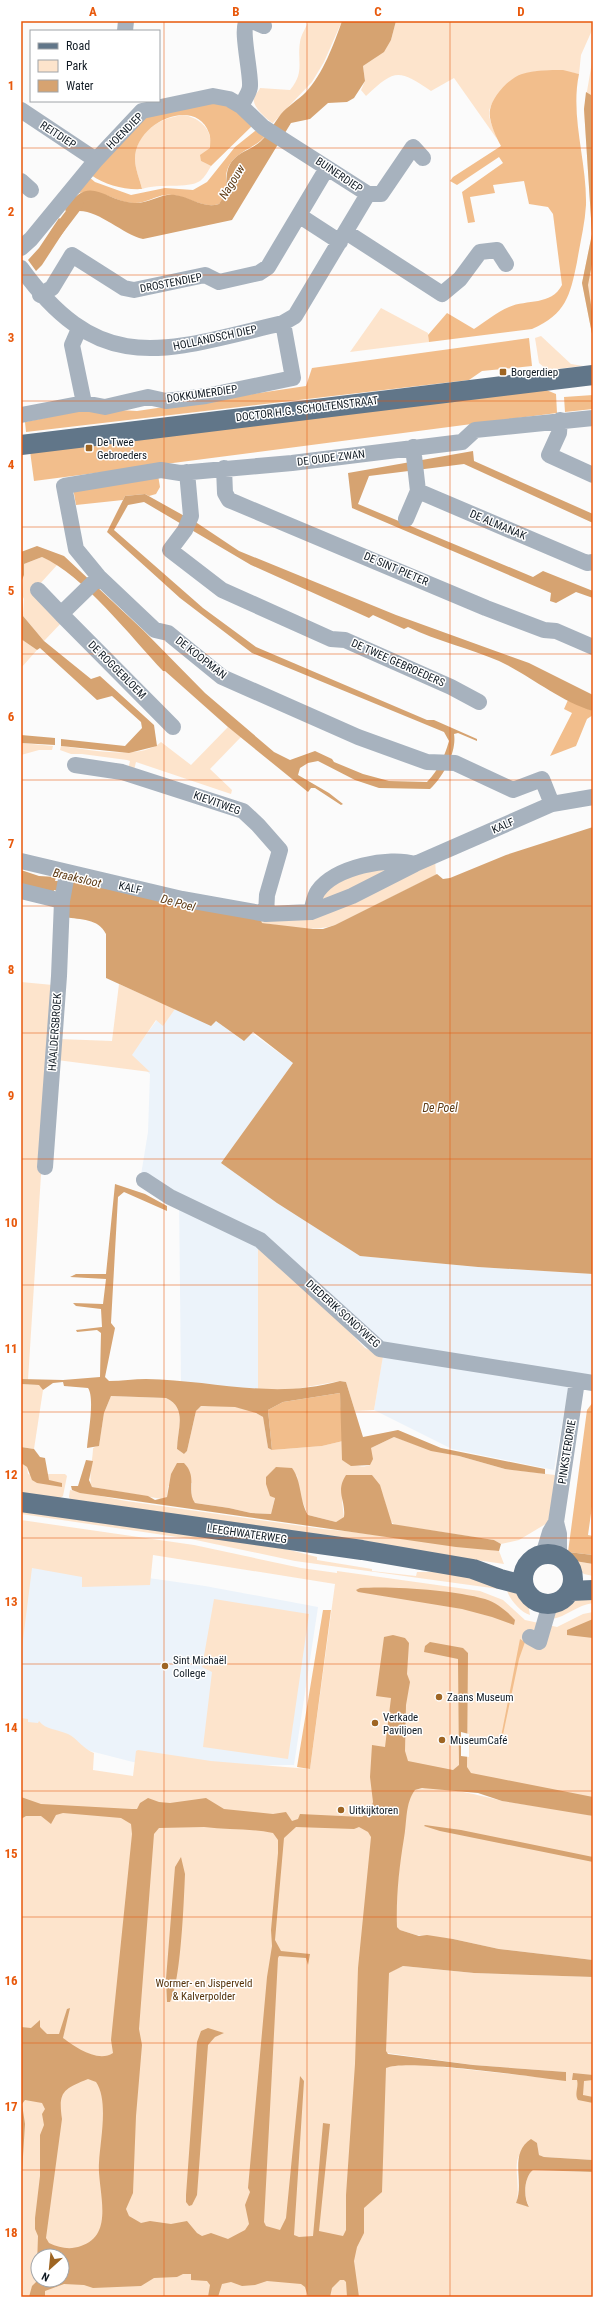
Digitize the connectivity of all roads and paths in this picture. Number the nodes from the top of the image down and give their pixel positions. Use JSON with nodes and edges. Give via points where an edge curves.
{"nodes":[{"id":1,"x":247,"y":21,"type":"edge"},
{"id":2,"x":159,"y":104,"type":"edge"},
{"id":3,"x":241,"y":106,"type":"junction"},
{"id":4,"x":21,"y":110,"type":"edge"},
{"id":5,"x":423,"y":158,"type":"dead end"},
{"id":6,"x":96,"y":160,"type":"junction"},
{"id":7,"x":327,"y":168,"type":"junction"},
{"id":8,"x":368,"y":194,"type":"junction"},
{"id":9,"x":300,"y":216,"type":"junction"},
{"id":10,"x":343,"y":237,"type":"junction"},
{"id":11,"x":21,"y":248,"type":"edge"},
{"id":12,"x":506,"y":264,"type":"dead end"},
{"id":13,"x":21,"y":268,"type":"edge"},
{"id":14,"x":40,"y":295,"type":"junction"},
{"id":15,"x":282,"y":323,"type":"junction"},
{"id":16,"x":79,"y":329,"type":"junction"},
{"id":17,"x":593,"y":374,"type":"edge"},
{"id":18,"x":84,"y":403,"type":"junction"},
{"id":19,"x":21,"y":415,"type":"edge"},
{"id":20,"x":593,"y":418,"type":"edge"},
{"id":21,"x":560,"y":420,"type":"junction"},
{"id":22,"x":21,"y":445,"type":"edge"},
{"id":23,"x":414,"y":453,"type":"junction"},
{"id":24,"x":224,"y":468,"type":"junction"},
{"id":25,"x":187,"y":472,"type":"junction"},
{"id":26,"x":593,"y":475,"type":"edge"},
{"id":27,"x":64,"y":486,"type":"joint"},
{"id":28,"x":418,"y":491,"type":"junction"},
{"id":29,"x":406,"y":519,"type":"dead end"},
{"id":30,"x":593,"y":562,"type":"edge"},
{"id":31,"x":93,"y":584,"type":"junction"},
{"id":32,"x":38,"y":590,"type":"dead end"},
{"id":33,"x":61,"y":614,"type":"junction"},
{"id":34,"x":593,"y":646,"type":"edge"},
{"id":35,"x":479,"y":702,"type":"dead end"},
{"id":36,"x":173,"y":727,"type":"dead end"},
{"id":37,"x":76,"y":765,"type":"dead end"},
{"id":38,"x":593,"y":796,"type":"edge"},
{"id":39,"x":552,"y":804,"type":"junction"},
{"id":40,"x":21,"y":861,"type":"edge"},
{"id":41,"x":415,"y":864,"type":"junction"},
{"id":42,"x":66,"y":876,"type":"junction"},
{"id":43,"x":21,"y":891,"type":"edge"},
{"id":44,"x":62,"y":899,"type":"junction"},
{"id":45,"x":311,"y":912,"type":"junction"},
{"id":46,"x":266,"y":914,"type":"junction"},
{"id":47,"x":45,"y":1167,"type":"dead end"},
{"id":48,"x":144,"y":1180,"type":"dead end"},
{"id":49,"x":585,"y":1382,"type":"edge"},
{"id":50,"x":21,"y":1502,"type":"edge"},
{"id":51,"x":551,"y":1556,"type":"junction"},
{"id":52,"x":524,"y":1576,"type":"junction"},
{"id":53,"x":593,"y":1582,"type":"edge"},
{"id":54,"x":571,"y":1584,"type":"junction"},
{"id":55,"x":593,"y":1590,"type":"edge"},
{"id":56,"x":550,"y":1604,"type":"junction"},
{"id":57,"x":535,"y":1639,"type":"dead end"}],
"edges":[{"from":1,"to":3,"type":"street","via":[[244,30],[248,48],[250,87]]},
{"from":2,"to":3,"type":"street","name":"HOENDIEP","via":[[213,96],[229,99]]},
{"from":2,"to":6,"type":"street","name":"HOENDIEP","via":[[142,111]]},
{"from":3,"to":7,"type":"street","name":"BUINERDIEP","via":[[263,127]]},
{"from":4,"to":6,"type":"street","name":"REITDIEP"},
{"from":5,"to":8,"type":"street","name":"BUINERDIEP","via":[[413,147],[382,194]]},
{"from":6,"to":11,"type":"street","name":"HOENDIEP","via":[[28,243]]},
{"from":7,"to":8,"type":"street","name":"BUINERDIEP"},
{"from":7,"to":9,"type":"street","name":"DROSTENDIEP"},
{"from":8,"to":10,"type":"street","name":"HOLLANDSCH DIEP"},
{"from":9,"to":10,"type":"street"},
{"from":9,"to":14,"type":"street","name":"DROSTENDIEP","via":[[268,267],[259,273],[219,282],[205,275],[134,290],[124,288],[72,255],[52,288]]},
{"from":10,"to":12,"type":"street","via":[[442,294],[460,279],[480,252],[497,250]]},
{"from":10,"to":15,"type":"street","name":"HOLLANDSCH DIEP","via":[[295,316]]},
{"from":13,"to":14,"type":"street","name":"HOLLANDSCH DIEP"},
{"from":14,"to":16,"type":"street","name":"HOLLANDSCH DIEP"},
{"from":15,"to":16,"type":"street","name":"HOLLANDSCH DIEP","via":[[174,348],[150,349],[116,346]]},
{"from":15,"to":18,"type":"street","name":"DOKKUMERDIEP","via":[[293,378],[206,396],[166,401],[148,397],[106,407]]},
{"from":16,"to":18,"type":"street","via":[[72,345]]},
{"from":17,"to":22,"type":"main road","name":"DOCTOR H.G. SCHOLTENSTRAAT"},
{"from":18,"to":19,"type":"street"},
{"from":20,"to":21,"type":"street","name":"DE OUDE ZWAN"},
{"from":21,"to":23,"type":"street","name":"DE OUDE ZWAN","via":[[475,430],[462,442]]},
{"from":21,"to":26,"type":"street","via":[[559,433],[549,455]]},
{"from":23,"to":24,"type":"street","name":"DE OUDE ZWAN"},
{"from":23,"to":28,"type":"street"},
{"from":24,"to":25,"type":"street","name":"DE OUDE ZWAN"},
{"from":24,"to":34,"type":"street","name":"DE SINT PIETER","via":[[225,493],[229,500],[486,608]]},
{"from":25,"to":27,"type":"street","name":"DE OUDE ZWAN","via":[[161,470]]},
{"from":25,"to":35,"type":"street","name":"DE TWEE GEBROEDERS","via":[[188,523],[170,550],[222,590],[331,639],[345,640],[451,686]]},
{"from":27,"to":31,"type":"street","name":"DE KOOPMAN","via":[[76,549]]},
{"from":28,"to":29,"type":"street"},
{"from":28,"to":30,"type":"street","name":"DE ALMANAK","via":[[587,563]]},
{"from":31,"to":33,"type":"street"},
{"from":31,"to":39,"type":"street","name":"DE KOOPMAN","via":[[155,630],[168,633],[222,677],[358,737],[440,763],[455,763],[513,790],[542,779]]},
{"from":32,"to":33,"type":"street","name":"DE ROGGEBLOEM"},
{"from":33,"to":36,"type":"street","name":"DE ROGGEBLOEM"},
{"from":37,"to":46,"type":"street","name":"KIEVITWEG","via":[[122,772],[243,811],[280,850],[267,895]]},
{"from":38,"to":39,"type":"street","name":"KALF"},
{"from":39,"to":41,"type":"street","name":"KALF"},
{"from":40,"to":42,"type":"street","name":"KALF"},
{"from":41,"to":45,"type":"street","name":"KALF","via":[[352,896]]},
{"from":41,"to":45,"type":"street","via":[[403,860],[349,869],[317,892]]},
{"from":42,"to":44,"type":"street","name":"HAALDERSBROEK"},
{"from":42,"to":46,"type":"street","name":"KALF"},
{"from":43,"to":44,"type":"street"},
{"from":44,"to":47,"type":"street","name":"HAALDERSBROEK"},
{"from":45,"to":46,"type":"street","name":"KALF"},
{"from":48,"to":49,"type":"street","name":"DIEDERIK SONOYWEG","via":[[170,1197],[260,1240],[380,1349]]},
{"from":49,"to":51,"type":"street","name":"PINKSTERDRIE","via":[[556,1522],[559,1534]]},
{"from":50,"to":52,"type":"main road","name":"LEEGHWATERWEG","via":[[362,1550]]},
{"from":51,"to":52,"type":"main road","via":[[536,1557]]},
{"from":51,"to":54,"type":"main road","via":[[568,1565]]},
{"from":52,"to":56,"type":"main road","via":[[526,1591],[535,1601]]},
{"from":53,"to":54,"type":"main road"},
{"from":54,"to":55,"type":"main road"},
{"from":54,"to":56,"type":"main road","via":[[565,1598]]},
{"from":56,"to":57,"type":"street"}]}
